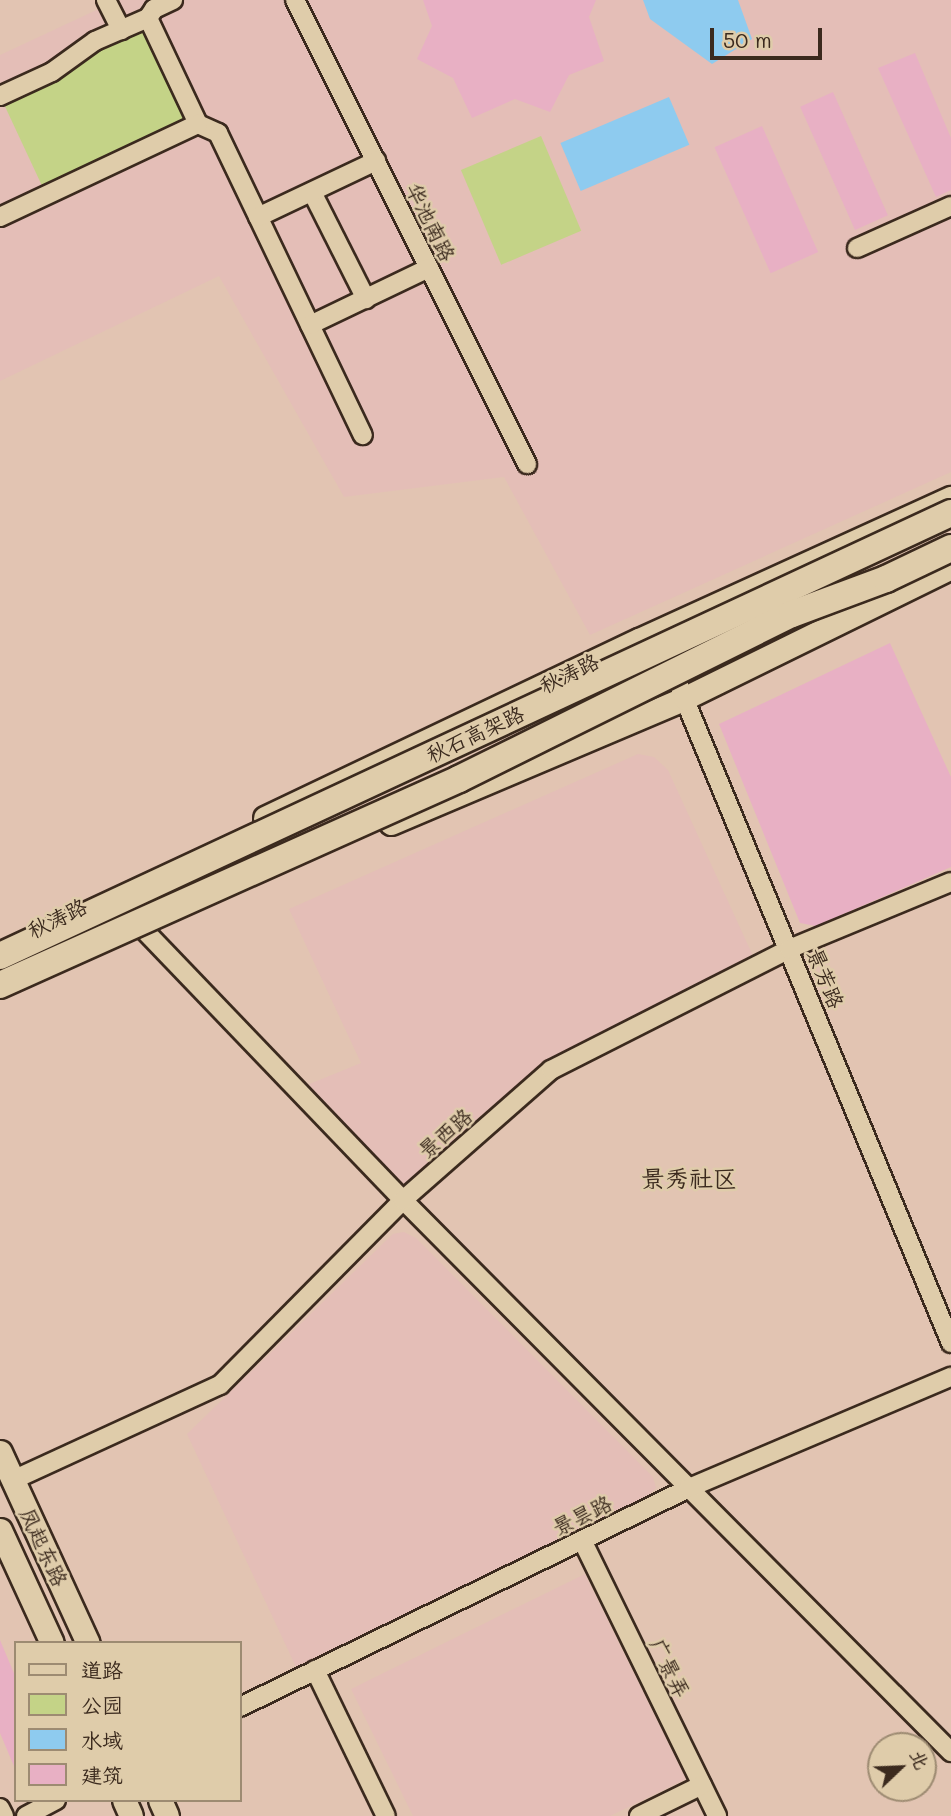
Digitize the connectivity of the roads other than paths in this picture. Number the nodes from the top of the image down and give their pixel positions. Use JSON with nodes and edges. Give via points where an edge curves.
{"nodes":[{"id":1,"x":106,"y":0,"type":"edge"},
{"id":2,"x":173,"y":0,"type":"edge"},
{"id":3,"x":295,"y":0,"type":"edge"},
{"id":4,"x":148,"y":18,"type":"junction"},
{"id":5,"x":121,"y":30,"type":"junction"},
{"id":6,"x":0,"y":96,"type":"edge"},
{"id":7,"x":198,"y":124,"type":"junction"},
{"id":8,"x":376,"y":161,"type":"junction"},
{"id":9,"x":312,"y":192,"type":"junction"},
{"id":10,"x":951,"y":206,"type":"edge"},
{"id":11,"x":0,"y":217,"type":"edge"},
{"id":12,"x":258,"y":217,"type":"junction"},
{"id":13,"x":857,"y":248,"type":"dead end"},
{"id":14,"x":429,"y":268,"type":"junction"},
{"id":15,"x":366,"y":299,"type":"junction"},
{"id":16,"x":310,"y":325,"type":"junction"},
{"id":17,"x":363,"y":435,"type":"dead end"},
{"id":18,"x":527,"y":464,"type":"dead end"},
{"id":19,"x":951,"y":498,"type":"edge"},
{"id":20,"x":951,"y":513,"type":"edge"},
{"id":21,"x":951,"y":548,"type":"edge"},
{"id":22,"x":951,"y":567,"type":"edge"},
{"id":23,"x":657,"y":632,"type":"junction"},
{"id":24,"x":685,"y":698,"type":"junction"},
{"id":25,"x":951,"y":882,"type":"edge"},
{"id":26,"x":143,"y":929,"type":"junction"},
{"id":27,"x":0,"y":945,"type":"edge"},
{"id":28,"x":789,"y":950,"type":"junction"},
{"id":29,"x":0,"y":956,"type":"edge"},
{"id":30,"x":0,"y":985,"type":"edge"},
{"id":31,"x":0,"y":994,"type":"edge"},
{"id":32,"x":403,"y":1200,"type":"junction"},
{"id":33,"x":951,"y":1343,"type":"edge"},
{"id":34,"x":951,"y":1377,"type":"edge"},
{"id":35,"x":0,"y":1452,"type":"edge"},
{"id":36,"x":13,"y":1480,"type":"junction"},
{"id":37,"x":689,"y":1488,"type":"junction"},
{"id":38,"x":0,"y":1530,"type":"edge"},
{"id":39,"x":582,"y":1540,"type":"junction"},
{"id":40,"x":51,"y":1641,"type":"edge"},
{"id":41,"x":87,"y":1641,"type":"edge"},
{"id":42,"x":315,"y":1670,"type":"junction"},
{"id":43,"x":242,"y":1706,"type":"edge"},
{"id":44,"x":951,"y":1752,"type":"edge"},
{"id":45,"x":702,"y":1785,"type":"junction"},
{"id":46,"x":51,"y":1802,"type":"edge"},
{"id":47,"x":0,"y":1808,"type":"edge"},
{"id":48,"x":4,"y":1816,"type":"edge"},
{"id":49,"x":26,"y":1816,"type":"edge"},
{"id":50,"x":386,"y":1816,"type":"edge"},
{"id":51,"x":639,"y":1816,"type":"edge"},
{"id":52,"x":717,"y":1816,"type":"edge"}],
"edges":[{"from":1,"to":5,"type":"street"},
{"from":2,"to":4,"type":"street","via":[[154,9]]},
{"from":3,"to":8,"type":"street","name":"华池南路"},
{"from":4,"to":5,"type":"street"},
{"from":4,"to":7,"type":"street"},
{"from":5,"to":6,"type":"street","via":[[95,41],[52,72]]},
{"from":7,"to":11,"type":"street"},
{"from":7,"to":12,"type":"street","via":[[218,133]]},
{"from":8,"to":9,"type":"street"},
{"from":8,"to":14,"type":"street","name":"华池南路"},
{"from":9,"to":12,"type":"street"},
{"from":9,"to":15,"type":"street"},
{"from":10,"to":13,"type":"street"},
{"from":12,"to":16,"type":"street"},
{"from":14,"to":15,"type":"street"},
{"from":14,"to":18,"type":"street","name":"华池南路"},
{"from":15,"to":16,"type":"street"},
{"from":16,"to":17,"type":"street"},
{"from":19,"to":23,"type":"main road","name":"秋涛路"},
{"from":20,"to":29,"type":"highway","name":"秋石高架路","bridge":true},
{"from":21,"to":30,"type":"highway","name":"秋石高架路","bridge":true,"via":[[886,579],[792,614],[459,779]]},
{"from":22,"to":24,"type":"main road"},
{"from":23,"to":24,"type":"street","name":"景芳路"},
{"from":23,"to":27,"type":"main road","name":"秋涛路"},
{"from":24,"to":26,"type":"main road"},
{"from":24,"to":28,"type":"street","name":"景芳路"},
{"from":25,"to":28,"type":"street","name":"景西路"},
{"from":26,"to":31,"type":"main road"},
{"from":26,"to":32,"type":"street"},
{"from":28,"to":32,"type":"street","name":"景西路","via":[[551,1070]]},
{"from":28,"to":33,"type":"street","name":"景芳路"},
{"from":32,"to":36,"type":"street","name":"景西路","via":[[220,1385]]},
{"from":32,"to":37,"type":"street"},
{"from":34,"to":37,"type":"street","name":"景昙路"},
{"from":35,"to":36,"type":"main road","name":"凤起东路"},
{"from":36,"to":41,"type":"main road","name":"凤起东路"},
{"from":37,"to":39,"type":"street","name":"景昙路"},
{"from":37,"to":44,"type":"street"},
{"from":38,"to":40,"type":"main road","name":"凤起东路"},
{"from":39,"to":42,"type":"street","name":"景昙路"},
{"from":39,"to":45,"type":"street","name":"广景弄"},
{"from":42,"to":43,"type":"street","name":"景昙路"},
{"from":42,"to":50,"type":"street"},
{"from":45,"to":51,"type":"street"},
{"from":45,"to":52,"type":"street","name":"广景弄"},
{"from":46,"to":49,"type":"street"},
{"from":47,"to":48,"type":"street"}]}
